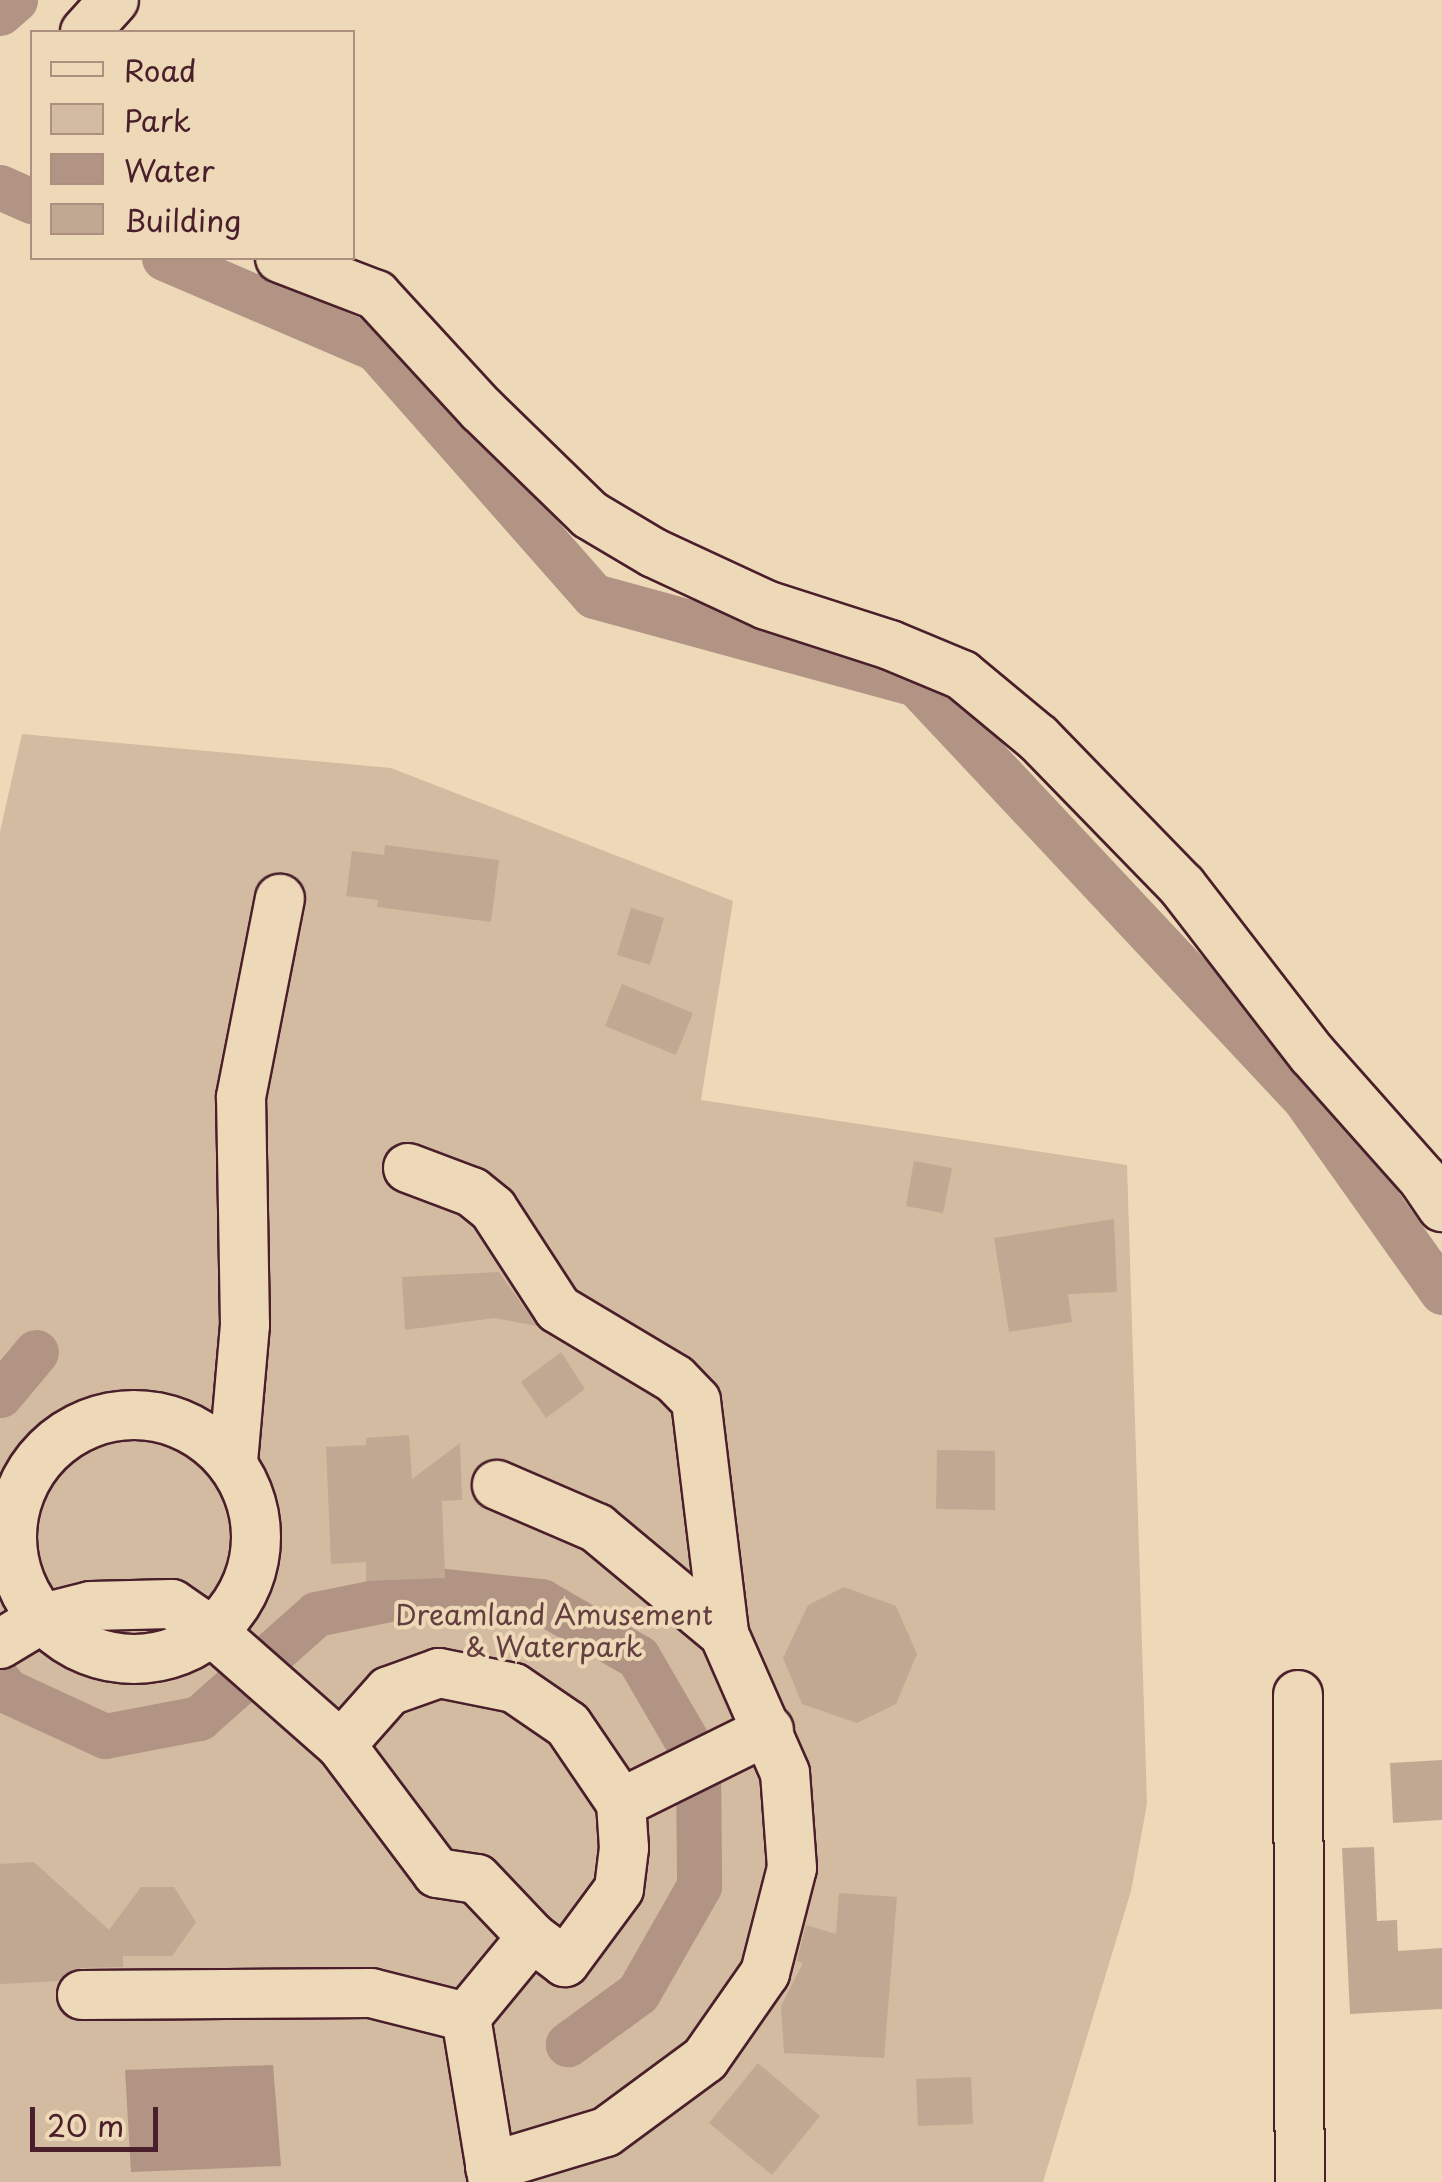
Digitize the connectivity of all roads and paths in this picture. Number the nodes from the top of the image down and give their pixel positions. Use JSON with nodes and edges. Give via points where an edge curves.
{"nodes":[{"id":1,"x":114,"y":0,"type":"edge"},
{"id":2,"x":86,"y":30,"type":"edge"},
{"id":3,"x":285,"y":260,"type":"edge"},
{"id":4,"x":280,"y":898,"type":"dead end"},
{"id":5,"x":408,"y":1168,"type":"dead end"},
{"id":6,"x":1442,"y":1207,"type":"edge"},
{"id":7,"x":233,"y":1462,"type":"junction"},
{"id":8,"x":497,"y":1485,"type":"dead end"},
{"id":9,"x":22,"y":1631,"type":"edge"},
{"id":10,"x":724,"y":1634,"type":"junction"},
{"id":11,"x":224,"y":1643,"type":"junction"},
{"id":12,"x":1298,"y":1695,"type":"dead end"},
{"id":13,"x":763,"y":1733,"type":"junction"},
{"id":14,"x":334,"y":1739,"type":"junction"},
{"id":15,"x":634,"y":1797,"type":"junction"},
{"id":16,"x":532,"y":1937,"type":"junction"},
{"id":17,"x":82,"y":1995,"type":"dead end"},
{"id":18,"x":466,"y":2017,"type":"junction"},
{"id":19,"x":491,"y":2174,"type":"edge"},
{"id":20,"x":1300,"y":2182,"type":"edge"}],
"edges":[{"from":1,"to":2,"type":"street"},
{"from":3,"to":6,"type":"street","via":[[376,295],[590,515],[766,605],[962,674],[1038,738],[1182,886]]},
{"from":4,"to":7,"type":"street","via":[[241,1097],[245,1325]]},
{"from":5,"to":10,"type":"street","via":[[472,1192],[493,1209],[558,1309],[675,1379],[696,1401]]},
{"from":7,"to":9,"type":"street","via":[[209,1439],[168,1417],[132,1411],[97,1420],[62,1440],[20,1490],[11,1525]]},
{"from":7,"to":11,"type":"street","via":[[254,1517],[255,1545]]},
{"from":8,"to":10,"type":"street","via":[[597,1528]]},
{"from":9,"to":11,"type":"street","via":[[91,1606],[172,1604]]},
{"from":10,"to":13,"type":"street"},
{"from":11,"to":14,"type":"street"},
{"from":12,"to":20,"type":"street"},
{"from":13,"to":15,"type":"street"},
{"from":13,"to":19,"type":"street","via":[[786,1772],[792,1868],[765,1973],[705,2059],[606,2132]]},
{"from":14,"to":15,"type":"street","via":[[389,1691],[439,1674],[514,1688],[568,1725]]},
{"from":14,"to":16,"type":"street","via":[[437,1873],[477,1879]]},
{"from":15,"to":16,"type":"street","via":[[619,1889],[565,1962]]},
{"from":16,"to":18,"type":"street"},
{"from":17,"to":18,"type":"street","via":[[371,1993]]},
{"from":18,"to":19,"type":"street"}]}
